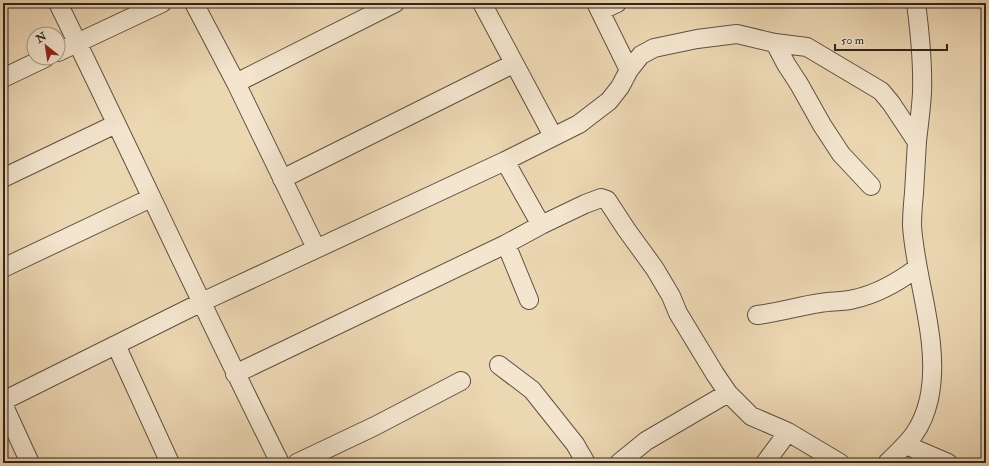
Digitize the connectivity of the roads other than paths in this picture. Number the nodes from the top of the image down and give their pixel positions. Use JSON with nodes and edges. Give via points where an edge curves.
{"nodes":[{"id":1,"x":58,"y":3,"type":"edge"},
{"id":2,"x":162,"y":3,"type":"edge"},
{"id":3,"x":194,"y":3,"type":"edge"},
{"id":4,"x":395,"y":3,"type":"edge"},
{"id":5,"x":482,"y":3,"type":"edge"},
{"id":6,"x":617,"y":3,"type":"edge"},
{"id":7,"x":916,"y":3,"type":"edge"},
{"id":8,"x":598,"y":7,"type":"edge"},
{"id":9,"x":78,"y":42,"type":"junction"},
{"id":10,"x":775,"y":43,"type":"junction"},
{"id":11,"x":66,"y":48,"type":"edge"},
{"id":12,"x":513,"y":64,"type":"junction"},
{"id":13,"x":29,"y":66,"type":"edge"},
{"id":14,"x":629,"y":70,"type":"junction"},
{"id":15,"x":3,"y":78,"type":"edge"},
{"id":16,"x":236,"y":83,"type":"junction"},
{"id":17,"x":116,"y":124,"type":"junction"},
{"id":18,"x":553,"y":136,"type":"junction"},
{"id":19,"x":917,"y":142,"type":"junction"},
{"id":20,"x":505,"y":161,"type":"junction"},
{"id":21,"x":3,"y":178,"type":"edge"},
{"id":22,"x":282,"y":180,"type":"junction"},
{"id":23,"x":871,"y":186,"type":"dead end"},
{"id":24,"x":151,"y":198,"type":"junction"},
{"id":25,"x":541,"y":225,"type":"junction"},
{"id":26,"x":506,"y":244,"type":"junction"},
{"id":27,"x":316,"y":248,"type":"junction"},
{"id":28,"x":3,"y":268,"type":"edge"},
{"id":29,"x":917,"y":268,"type":"junction"},
{"id":30,"x":529,"y":300,"type":"dead end"},
{"id":31,"x":202,"y":302,"type":"junction"},
{"id":32,"x":757,"y":315,"type":"dead end"},
{"id":33,"x":116,"y":345,"type":"junction"},
{"id":34,"x":499,"y":365,"type":"dead end"},
{"id":35,"x":235,"y":374,"type":"junction"},
{"id":36,"x":461,"y":381,"type":"dead end"},
{"id":37,"x":728,"y":393,"type":"junction"},
{"id":38,"x":3,"y":402,"type":"edge"},
{"id":39,"x":788,"y":432,"type":"junction"},
{"id":40,"x":906,"y":445,"type":"junction"},
{"id":41,"x":30,"y":463,"type":"edge"},
{"id":42,"x":170,"y":463,"type":"edge"},
{"id":43,"x":280,"y":463,"type":"edge"},
{"id":44,"x":297,"y":463,"type":"edge"},
{"id":45,"x":586,"y":463,"type":"edge"},
{"id":46,"x":619,"y":463,"type":"edge"},
{"id":47,"x":765,"y":463,"type":"edge"},
{"id":48,"x":840,"y":463,"type":"edge"},
{"id":49,"x":887,"y":463,"type":"edge"},
{"id":50,"x":948,"y":463,"type":"edge"}],
"edges":[{"from":1,"to":9,"type":"street"},
{"from":2,"to":9,"type":"street"},
{"from":3,"to":16,"type":"street"},
{"from":4,"to":16,"type":"street"},
{"from":5,"to":12,"type":"street"},
{"from":6,"to":8,"type":"street"},
{"from":7,"to":19,"type":"street","via":[[922,62]]},
{"from":8,"to":14,"type":"street"},
{"from":9,"to":11,"type":"street"},
{"from":9,"to":17,"type":"street"},
{"from":10,"to":14,"type":"street","via":[[737,34],[697,39],[654,48],[641,55]]},
{"from":10,"to":19,"type":"street","via":[[807,47],[881,91]]},
{"from":10,"to":23,"type":"street","via":[[841,154]]},
{"from":12,"to":18,"type":"street"},
{"from":12,"to":22,"type":"street"},
{"from":13,"to":15,"type":"street"},
{"from":14,"to":18,"type":"street","via":[[609,101],[579,124]]},
{"from":16,"to":22,"type":"street"},
{"from":17,"to":21,"type":"street"},
{"from":17,"to":24,"type":"street"},
{"from":18,"to":20,"type":"street"},
{"from":19,"to":29,"type":"street","via":[[912,224]]},
{"from":20,"to":25,"type":"street"},
{"from":20,"to":27,"type":"street"},
{"from":22,"to":27,"type":"street"},
{"from":24,"to":28,"type":"street"},
{"from":24,"to":31,"type":"street"},
{"from":25,"to":26,"type":"street"},
{"from":25,"to":37,"type":"street","via":[[585,204],[601,198],[607,200],[655,269],[678,313]]},
{"from":26,"to":30,"type":"street"},
{"from":26,"to":35,"type":"street"},
{"from":27,"to":31,"type":"street"},
{"from":29,"to":32,"type":"street","via":[[879,292],[854,299]]},
{"from":29,"to":40,"type":"street","via":[[931,341],[933,369],[929,399],[923,418]]},
{"from":31,"to":33,"type":"street"},
{"from":31,"to":35,"type":"street"},
{"from":33,"to":38,"type":"street"},
{"from":33,"to":42,"type":"street"},
{"from":34,"to":45,"type":"street","via":[[532,390],[575,444]]},
{"from":35,"to":43,"type":"street"},
{"from":36,"to":44,"type":"street"},
{"from":37,"to":39,"type":"street","via":[[751,416]]},
{"from":37,"to":46,"type":"street","via":[[646,442]]},
{"from":38,"to":41,"type":"street"},
{"from":39,"to":47,"type":"street"},
{"from":39,"to":48,"type":"street"},
{"from":40,"to":49,"type":"street"},
{"from":40,"to":50,"type":"street"}]}
